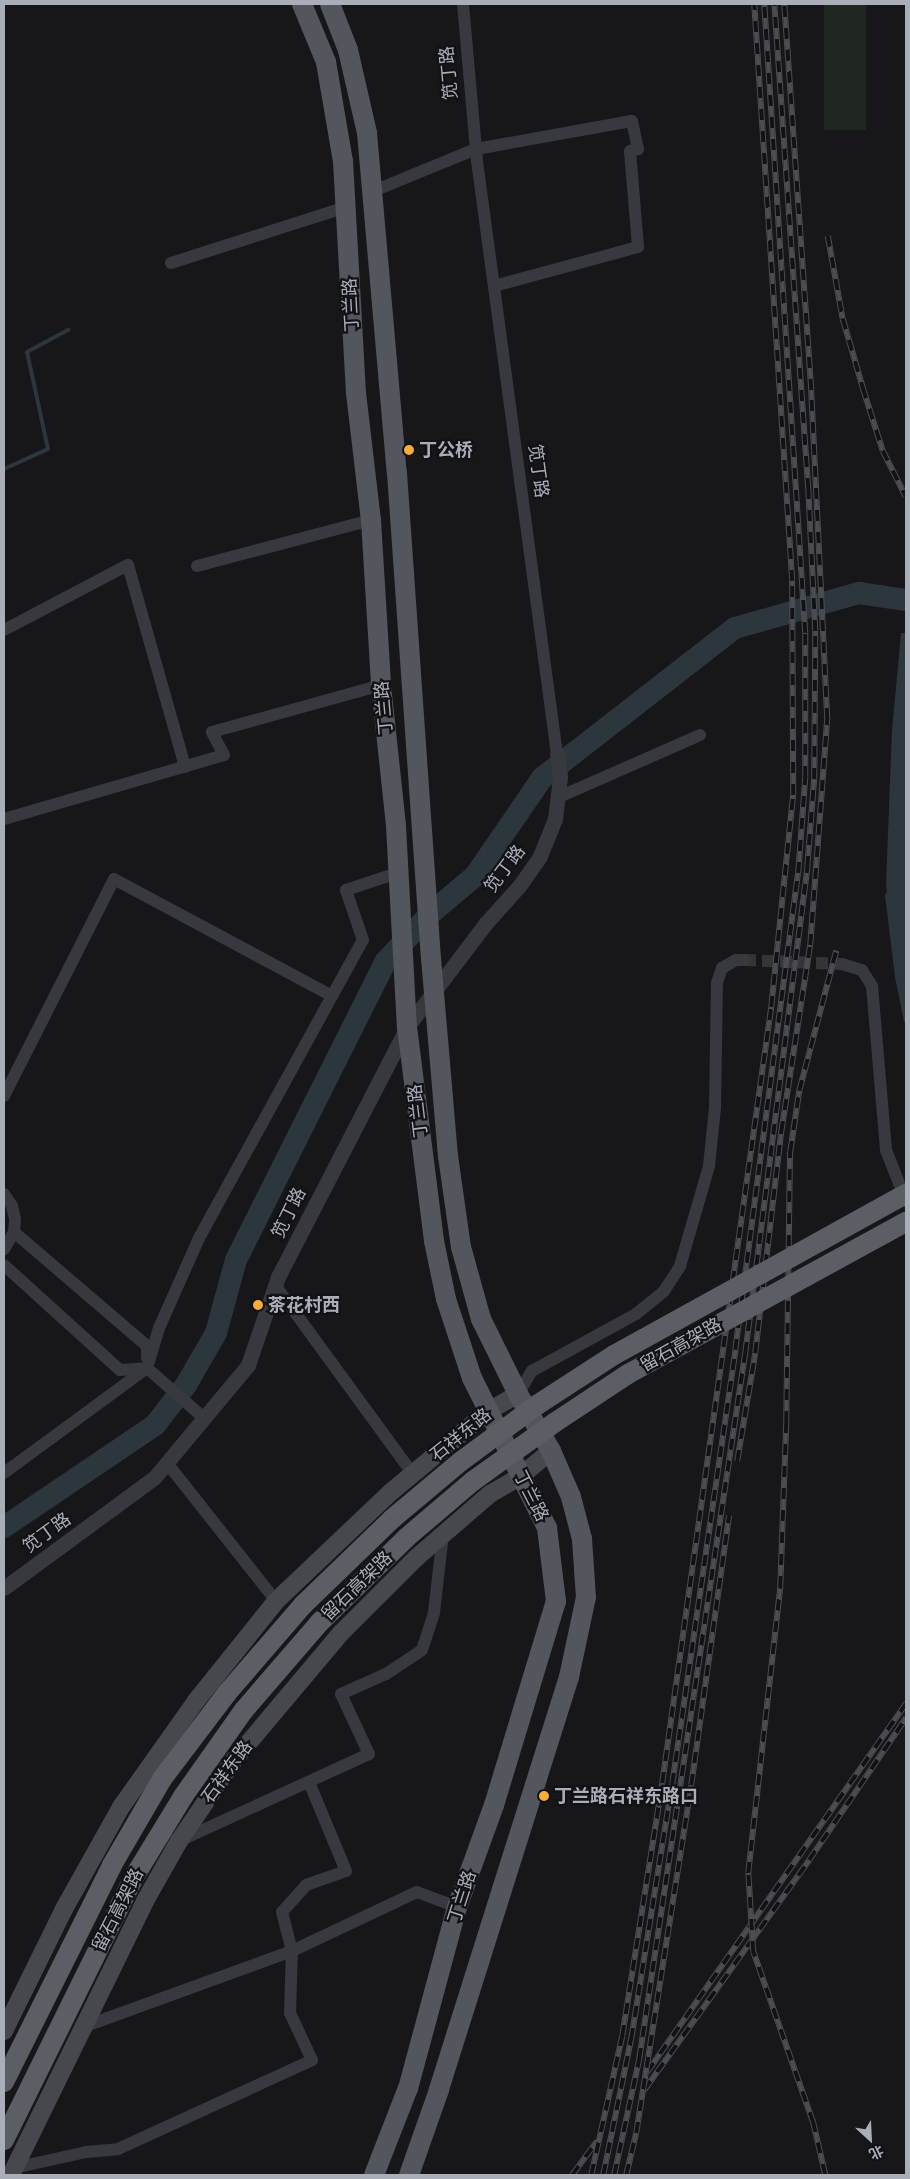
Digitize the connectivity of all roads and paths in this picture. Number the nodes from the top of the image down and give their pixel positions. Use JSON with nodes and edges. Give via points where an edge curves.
{"nodes":[{"id":1,"x":302,"y":4,"type":"edge"},
{"id":2,"x":330,"y":4,"type":"edge"},
{"id":3,"x":464,"y":4,"type":"edge"},
{"id":4,"x":476,"y":148,"type":"junction"},
{"id":5,"x":370,"y":192,"type":"junction"},
{"id":6,"x":346,"y":207,"type":"junction"},
{"id":7,"x":171,"y":263,"type":"dead end"},
{"id":8,"x":494,"y":286,"type":"junction"},
{"id":9,"x":371,"y":520,"type":"junction"},
{"id":10,"x":196,"y":566,"type":"dead end"},
{"id":11,"x":4,"y":630,"type":"edge"},
{"id":12,"x":381,"y":685,"type":"junction"},
{"id":13,"x":700,"y":735,"type":"dead end"},
{"id":14,"x":557,"y":754,"type":"joint"},
{"id":15,"x":185,"y":767,"type":"junction"},
{"id":16,"x":559,"y":797,"type":"junction"},
{"id":17,"x":4,"y":819,"type":"edge"},
{"id":18,"x":398,"y":874,"type":"junction"},
{"id":19,"x":744,"y":960,"type":"tunnel mouth"},
{"id":20,"x":842,"y":964,"type":"tunnel mouth"},
{"id":21,"x":435,"y":990,"type":"junction"},
{"id":22,"x":332,"y":996,"type":"junction"},
{"id":23,"x":407,"y":1027,"type":"junction"},
{"id":24,"x":4,"y":1096,"type":"edge"},
{"id":25,"x":4,"y":1194,"type":"edge"},
{"id":26,"x":906,"y":1194,"type":"edge"},
{"id":27,"x":906,"y":1202,"type":"edge"},
{"id":28,"x":906,"y":1222,"type":"edge"},
{"id":29,"x":14,"y":1232,"type":"junction"},
{"id":30,"x":4,"y":1249,"type":"edge"},
{"id":31,"x":4,"y":1265,"type":"edge"},
{"id":32,"x":276,"y":1285,"type":"junction"},
{"id":33,"x":147,"y":1368,"type":"junction"},
{"id":34,"x":518,"y":1394,"type":"junction"},
{"id":35,"x":487,"y":1412,"type":"junction"},
{"id":36,"x":200,"y":1413,"type":"junction"},
{"id":37,"x":551,"y":1451,"type":"junction"},
{"id":38,"x":167,"y":1462,"type":"junction"},
{"id":39,"x":4,"y":1473,"type":"edge"},
{"id":40,"x":413,"y":1474,"type":"junction"},
{"id":41,"x":521,"y":1476,"type":"junction"},
{"id":42,"x":443,"y":1534,"type":"junction"},
{"id":43,"x":4,"y":1588,"type":"edge"},
{"id":44,"x":276,"y":1601,"type":"junction"},
{"id":45,"x":309,"y":1782,"type":"junction"},
{"id":46,"x":179,"y":1841,"type":"junction"},
{"id":47,"x":457,"y":1907,"type":"junction"},
{"id":48,"x":292,"y":1951,"type":"junction"},
{"id":49,"x":83,"y":2027,"type":"junction"},
{"id":50,"x":4,"y":2031,"type":"edge"},
{"id":51,"x":4,"y":2082,"type":"edge"},
{"id":52,"x":4,"y":2140,"type":"edge"},
{"id":53,"x":12,"y":2172,"type":"edge"},
{"id":54,"x":374,"y":2175,"type":"edge"},
{"id":55,"x":409,"y":2175,"type":"edge"}],
"edges":[{"from":1,"to":6,"type":"main road","name":"丁兰路","via":[[326,62],[336,108]]},
{"from":2,"to":5,"type":"main road","name":"丁兰路","via":[[359,91],[367,133]]},
{"from":3,"to":4,"type":"street","name":"笕丁路"},
{"from":4,"to":5,"type":"street"},
{"from":4,"to":8,"type":"street","name":"笕丁路"},
{"from":4,"to":8,"type":"street","via":[[632,121],[638,149],[630,151],[638,247]]},
{"from":5,"to":21,"type":"main road","name":"丁兰路","via":[[398,473]]},
{"from":6,"to":7,"type":"street"},
{"from":6,"to":9,"type":"main road","name":"丁兰路","via":[[356,393]]},
{"from":8,"to":14,"type":"street","name":"笕丁路"},
{"from":9,"to":10,"type":"street"},
{"from":9,"to":12,"type":"main road","name":"丁兰路"},
{"from":11,"to":15,"type":"street","via":[[128,565]]},
{"from":12,"to":15,"type":"street","via":[[212,732],[224,755]]},
{"from":12,"to":18,"type":"main road","name":"丁兰路"},
{"from":13,"to":16,"type":"street"},
{"from":14,"to":16,"type":"street","name":"笕丁路"},
{"from":15,"to":17,"type":"street"},
{"from":16,"to":21,"type":"street","name":"笕丁路","via":[[555,819],[540,856]]},
{"from":18,"to":22,"type":"street","via":[[346,890],[362,940]]},
{"from":18,"to":23,"type":"main road","name":"丁兰路"},
{"from":19,"to":34,"type":"street","via":[[736,960],[722,968],[717,983],[715,1108],[709,1166],[680,1266],[664,1291],[636,1314],[532,1371]]},
{"from":20,"to":27,"type":"street","via":[[862,970],[872,986],[886,1150]]},
{"from":21,"to":23,"type":"street","name":"笕丁路"},
{"from":21,"to":34,"type":"main road","name":"丁兰路","via":[[448,1156],[462,1255],[481,1320]]},
{"from":22,"to":24,"type":"street","via":[[114,880]]},
{"from":22,"to":33,"type":"street","via":[[199,1238],[159,1328]]},
{"from":23,"to":32,"type":"street","name":"笕丁路","via":[[319,1193]]},
{"from":23,"to":35,"type":"main road","name":"丁兰路","via":[[434,1241],[446,1299]]},
{"from":25,"to":29,"type":"street","via":[[12,1206]]},
{"from":26,"to":51,"type":"highway","name":"留石高架路","bridge":true,"via":[[614,1355],[537,1405],[460,1462],[392,1519],[303,1605],[227,1693],[162,1779],[112,1865]]},
{"from":28,"to":52,"type":"highway","name":"留石高架路","bridge":true,"via":[[628,1374],[554,1423],[472,1482],[406,1538],[319,1623],[244,1710],[184,1795],[144,1861]]},
{"from":29,"to":30,"type":"street"},
{"from":29,"to":33,"type":"street","via":[[147,1346]]},
{"from":31,"to":33,"type":"street","via":[[120,1370]]},
{"from":32,"to":36,"type":"street","name":"笕丁路","via":[[248,1365]]},
{"from":32,"to":40,"type":"street"},
{"from":33,"to":36,"type":"street"},
{"from":33,"to":39,"type":"street"},
{"from":34,"to":35,"type":"main road","name":"石祥东路"},
{"from":34,"to":37,"type":"main road","name":"丁兰路"},
{"from":35,"to":40,"type":"main road","name":"石祥东路"},
{"from":35,"to":41,"type":"main road","name":"丁兰路"},
{"from":36,"to":38,"type":"street","name":"笕丁路"},
{"from":37,"to":41,"type":"main road","name":"石祥东路"},
{"from":37,"to":55,"type":"main road","name":"丁兰路","via":[[571,1497],[582,1539],[586,1597],[569,1677],[442,2081]]},
{"from":38,"to":43,"type":"street","name":"笕丁路","via":[[154,1478]]},
{"from":38,"to":44,"type":"street"},
{"from":40,"to":44,"type":"main road","name":"石祥东路"},
{"from":41,"to":42,"type":"main road","name":"石祥东路","via":[[490,1494]]},
{"from":41,"to":47,"type":"main road","name":"丁兰路","via":[[547,1528],[556,1601],[494,1805]]},
{"from":42,"to":45,"type":"street","via":[[434,1612],[422,1650],[386,1674],[341,1694],[369,1754]]},
{"from":42,"to":46,"type":"main road","name":"石祥东路","via":[[341,1633],[295,1685],[234,1760]]},
{"from":44,"to":50,"type":"main road","name":"石祥东路","via":[[196,1701],[121,1807],[64,1909]]},
{"from":45,"to":46,"type":"street"},
{"from":45,"to":48,"type":"street","via":[[346,1871],[306,1885],[282,1912]]},
{"from":46,"to":49,"type":"main road","name":"石祥东路","via":[[145,1901]]},
{"from":47,"to":48,"type":"street","via":[[417,1892]]},
{"from":47,"to":54,"type":"main road","name":"丁兰路","via":[[408,2088]]},
{"from":48,"to":49,"type":"street"},
{"from":48,"to":53,"type":"street","via":[[290,2013],[312,2060],[118,2149],[86,2152]]},
{"from":49,"to":53,"type":"main road","name":"石祥东路"}]}
